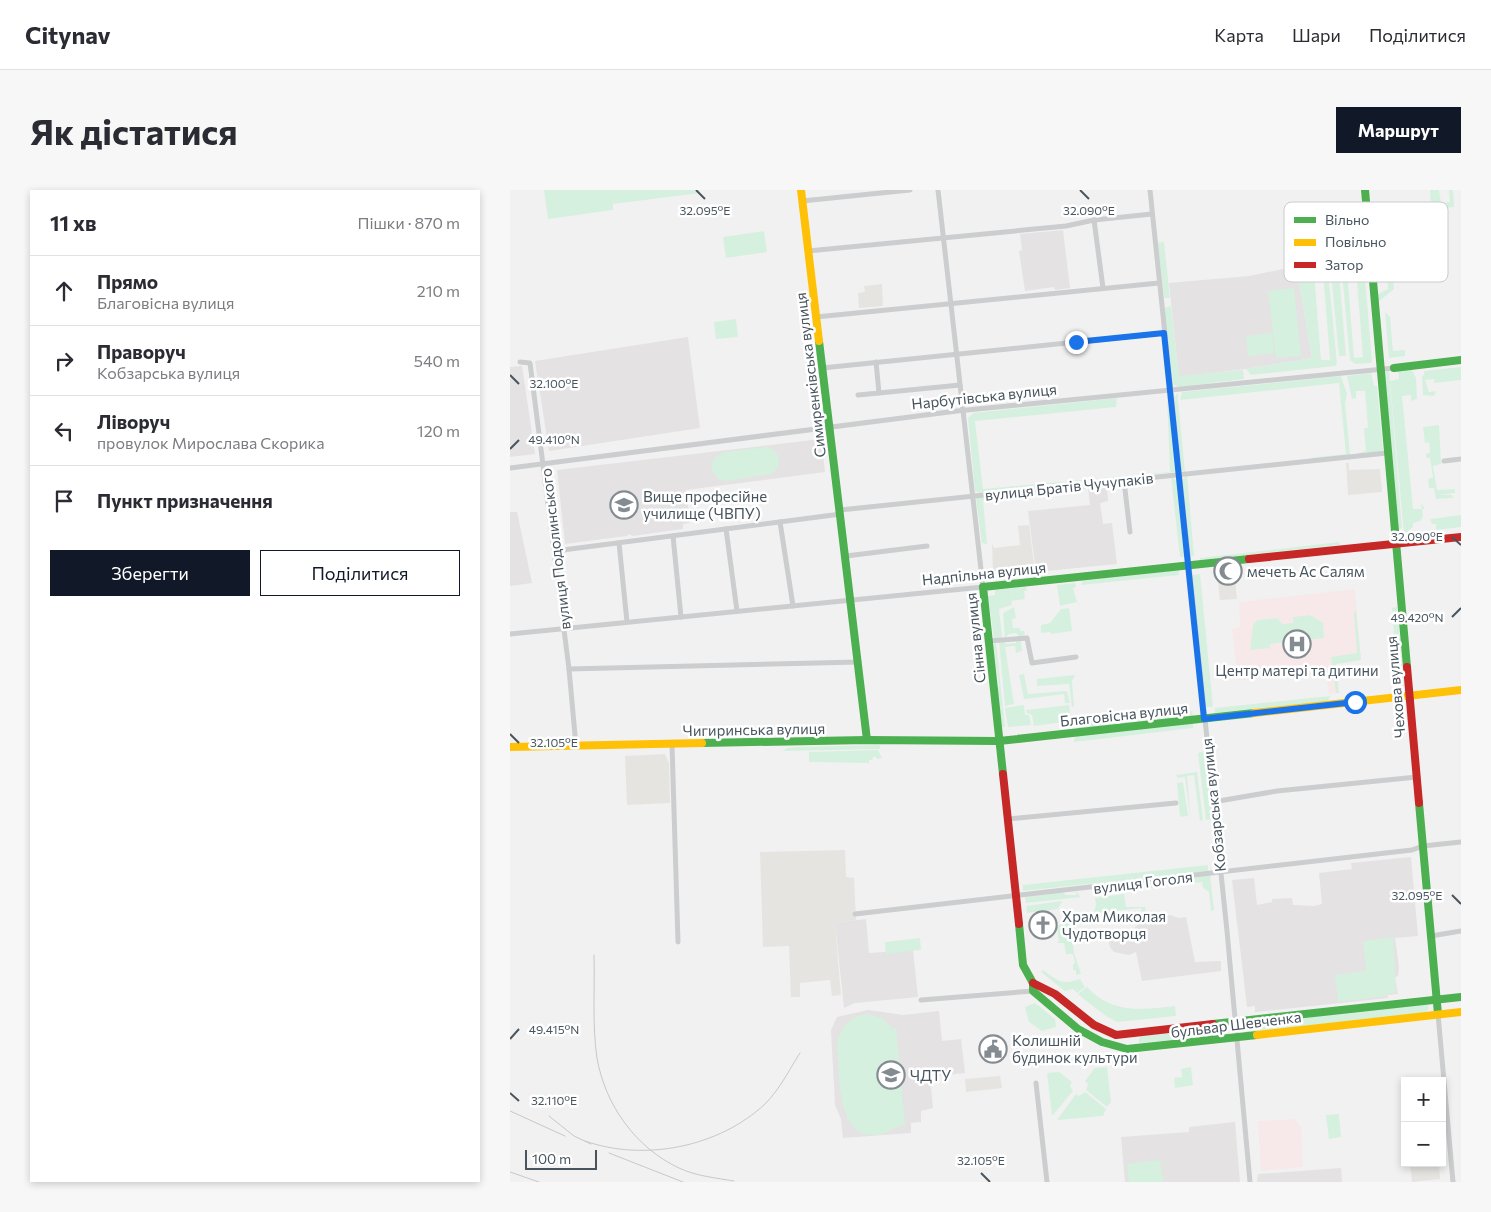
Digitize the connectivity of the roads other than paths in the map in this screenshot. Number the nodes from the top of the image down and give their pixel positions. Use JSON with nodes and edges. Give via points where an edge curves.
{"nodes":[{"id":1,"x":801,"y":190,"type":"edge"},
{"id":2,"x":910,"y":190,"type":"edge"},
{"id":3,"x":938,"y":190,"type":"edge"},
{"id":4,"x":1150,"y":190,"type":"edge"},
{"id":5,"x":802,"y":201,"type":"junction"},
{"id":6,"x":1152,"y":214,"type":"junction"},
{"id":7,"x":1094,"y":220,"type":"junction"},
{"id":8,"x":943,"y":238,"type":"junction"},
{"id":9,"x":808,"y":250,"type":"junction"},
{"id":10,"x":1373,"y":282,"type":"edge"},
{"id":11,"x":1159,"y":283,"type":"junction"},
{"id":12,"x":1103,"y":288,"type":"junction"},
{"id":13,"x":951,"y":303,"type":"junction"},
{"id":14,"x":816,"y":317,"type":"junction"},
{"id":15,"x":1164,"y":333,"type":"junction"},
{"id":16,"x":957,"y":354,"type":"junction"},
{"id":17,"x":1461,"y":360,"type":"edge"},
{"id":18,"x":520,"y":362,"type":"dead end"},
{"id":19,"x":876,"y":362,"type":"junction"},
{"id":20,"x":822,"y":368,"type":"junction"},
{"id":21,"x":1394,"y":368,"type":"joint"},
{"id":22,"x":1380,"y":369,"type":"junction"},
{"id":23,"x":960,"y":385,"type":"junction"},
{"id":24,"x":1171,"y":391,"type":"junction"},
{"id":25,"x":879,"y":393,"type":"junction"},
{"id":26,"x":858,"y":395,"type":"dead end"},
{"id":27,"x":963,"y":411,"type":"junction"},
{"id":28,"x":830,"y":427,"type":"junction"},
{"id":29,"x":1387,"y":453,"type":"junction"},
{"id":30,"x":1461,"y":459,"type":"edge"},
{"id":31,"x":1444,"y":461,"type":"dead end"},
{"id":32,"x":544,"y":464,"type":"junction"},
{"id":33,"x":510,"y":468,"type":"edge"},
{"id":34,"x":1179,"y":474,"type":"junction"},
{"id":35,"x":1124,"y":481,"type":"junction"},
{"id":36,"x":973,"y":496,"type":"junction"},
{"id":37,"x":840,"y":512,"type":"junction"},
{"id":38,"x":780,"y":522,"type":"junction"},
{"id":39,"x":726,"y":529,"type":"junction"},
{"id":40,"x":1130,"y":532,"type":"dead end"},
{"id":41,"x":672,"y":536,"type":"junction"},
{"id":42,"x":1461,"y":537,"type":"edge"},
{"id":43,"x":619,"y":543,"type":"junction"},
{"id":44,"x":1396,"y":544,"type":"junction"},
{"id":45,"x":927,"y":546,"type":"dead end"},
{"id":46,"x":555,"y":551,"type":"junction"},
{"id":47,"x":846,"y":556,"type":"junction"},
{"id":48,"x":1188,"y":565,"type":"junction"},
{"id":49,"x":983,"y":587,"type":"junction"},
{"id":50,"x":851,"y":600,"type":"junction"},
{"id":51,"x":793,"y":606,"type":"junction"},
{"id":52,"x":737,"y":611,"type":"junction"},
{"id":53,"x":681,"y":617,"type":"junction"},
{"id":54,"x":627,"y":622,"type":"junction"},
{"id":55,"x":564,"y":629,"type":"junction"},
{"id":56,"x":510,"y":634,"type":"edge"},
{"id":57,"x":989,"y":641,"type":"junction"},
{"id":58,"x":1076,"y":657,"type":"dead end"},
{"id":59,"x":859,"y":662,"type":"junction"},
{"id":60,"x":570,"y":669,"type":"junction"},
{"id":61,"x":1461,"y":690,"type":"edge"},
{"id":62,"x":1410,"y":696,"type":"junction"},
{"id":63,"x":1204,"y":719,"type":"junction"},
{"id":64,"x":867,"y":740,"type":"junction"},
{"id":65,"x":999,"y":742,"type":"junction"},
{"id":66,"x":672,"y":744,"type":"junction"},
{"id":67,"x":576,"y":746,"type":"junction"},
{"id":68,"x":510,"y":747,"type":"edge"},
{"id":69,"x":1417,"y":777,"type":"junction"},
{"id":70,"x":1213,"y":802,"type":"junction"},
{"id":71,"x":1176,"y":803,"type":"dead end"},
{"id":72,"x":1007,"y":819,"type":"junction"},
{"id":73,"x":1461,"y":842,"type":"edge"},
{"id":74,"x":1423,"y":846,"type":"junction"},
{"id":75,"x":1220,"y":872,"type":"junction"},
{"id":76,"x":1016,"y":896,"type":"junction"},
{"id":77,"x":855,"y":914,"type":"dead end"},
{"id":78,"x":1461,"y":931,"type":"edge"},
{"id":79,"x":1431,"y":936,"type":"junction"},
{"id":80,"x":678,"y":942,"type":"dead end"},
{"id":81,"x":1033,"y":987,"type":"junction"},
{"id":82,"x":1461,"y":997,"type":"edge"},
{"id":83,"x":1436,"y":999,"type":"junction"},
{"id":84,"x":921,"y":1000,"type":"dead end"},
{"id":85,"x":1461,"y":1012,"type":"edge"},
{"id":86,"x":1438,"y":1014,"type":"junction"},
{"id":87,"x":1236,"y":1022,"type":"junction"},
{"id":88,"x":1116,"y":1035,"type":"junction"},
{"id":89,"x":1237,"y":1037,"type":"junction"},
{"id":90,"x":1116,"y":1048,"type":"junction"},
{"id":91,"x":1036,"y":1083,"type":"dead end"},
{"id":92,"x":1046,"y":1182,"type":"edge"},
{"id":93,"x":1250,"y":1182,"type":"edge"},
{"id":94,"x":1454,"y":1182,"type":"edge"}],
"edges":[{"from":1,"to":5,"type":"main road","name":"Симиренківська вулиця"},
{"from":2,"to":5,"type":"street"},
{"from":3,"to":8,"type":"street","name":"Сінна вулиця"},
{"from":4,"to":6,"type":"street","name":"Кобзарська вулиця"},
{"from":5,"to":9,"type":"main road","name":"Симиренківська вулиця"},
{"from":6,"to":7,"type":"street"},
{"from":6,"to":11,"type":"street","name":"Кобзарська вулиця"},
{"from":7,"to":8,"type":"street","via":[[1066,226]]},
{"from":7,"to":12,"type":"street"},
{"from":8,"to":9,"type":"street"},
{"from":8,"to":13,"type":"street","name":"Сінна вулиця"},
{"from":9,"to":14,"type":"main road","name":"Симиренківська вулиця"},
{"from":10,"to":22,"type":"main road","name":"Чехова вулиця"},
{"from":11,"to":12,"type":"street"},
{"from":11,"to":15,"type":"street","name":"Кобзарська вулиця"},
{"from":12,"to":13,"type":"street"},
{"from":13,"to":14,"type":"street"},
{"from":13,"to":16,"type":"street","name":"Сінна вулиця"},
{"from":14,"to":20,"type":"main road","name":"Симиренківська вулиця"},
{"from":15,"to":16,"type":"street"},
{"from":15,"to":24,"type":"street","name":"Кобзарська вулиця"},
{"from":16,"to":19,"type":"street"},
{"from":16,"to":23,"type":"street","name":"Сінна вулиця"},
{"from":17,"to":21,"type":"main road","name":"Нарбутівська вулиця"},
{"from":18,"to":32,"type":"street","name":"вулиця Подолинського","via":[[530,363]]},
{"from":19,"to":20,"type":"street"},
{"from":19,"to":25,"type":"street"},
{"from":20,"to":28,"type":"main road","name":"Симиренківська вулиця"},
{"from":21,"to":22,"type":"street","name":"Нарбутівська вулиця"},
{"from":22,"to":24,"type":"street","name":"Нарбутівська вулиця"},
{"from":22,"to":29,"type":"main road","name":"Чехова вулиця"},
{"from":23,"to":25,"type":"street"},
{"from":23,"to":27,"type":"street","name":"Сінна вулиця"},
{"from":24,"to":27,"type":"street","name":"Нарбутівська вулиця"},
{"from":24,"to":34,"type":"street","name":"Кобзарська вулиця"},
{"from":25,"to":26,"type":"street"},
{"from":27,"to":28,"type":"street","name":"Нарбутівська вулиця"},
{"from":27,"to":36,"type":"street","name":"Сінна вулиця"},
{"from":28,"to":32,"type":"street","name":"Нарбутівська вулиця"},
{"from":28,"to":37,"type":"main road","name":"Симиренківська вулиця"},
{"from":29,"to":34,"type":"street","name":"вулиця Братів Чучупаків"},
{"from":29,"to":44,"type":"main road","name":"Чехова вулиця"},
{"from":30,"to":31,"type":"street"},
{"from":32,"to":33,"type":"street","name":"Нарбутівська вулиця"},
{"from":32,"to":46,"type":"street","name":"вулиця Подолинського"},
{"from":34,"to":35,"type":"street","name":"вулиця Братів Чучупаків"},
{"from":34,"to":48,"type":"street","name":"Кобзарська вулиця"},
{"from":35,"to":36,"type":"street","name":"вулиця Братів Чучупаків"},
{"from":35,"to":40,"type":"street"},
{"from":36,"to":37,"type":"street","name":"вулиця Братів Чучупаків"},
{"from":36,"to":49,"type":"street","name":"Сінна вулиця"},
{"from":37,"to":38,"type":"street","name":"вулиця Братів Чучупаків"},
{"from":37,"to":47,"type":"main road","name":"Симиренківська вулиця"},
{"from":38,"to":39,"type":"street","name":"вулиця Братів Чучупаків"},
{"from":38,"to":51,"type":"street"},
{"from":39,"to":41,"type":"street","name":"вулиця Братів Чучупаків"},
{"from":39,"to":52,"type":"street"},
{"from":41,"to":43,"type":"street","name":"вулиця Братів Чучупаків"},
{"from":41,"to":53,"type":"street"},
{"from":42,"to":44,"type":"main road","name":"Надпільна вулиця"},
{"from":43,"to":46,"type":"street","name":"вулиця Братів Чучупаків"},
{"from":43,"to":54,"type":"street"},
{"from":44,"to":48,"type":"main road","name":"Надпільна вулиця"},
{"from":44,"to":62,"type":"main road","name":"Чехова вулиця"},
{"from":45,"to":47,"type":"street"},
{"from":46,"to":55,"type":"street","name":"вулиця Подолинського"},
{"from":47,"to":50,"type":"main road","name":"Симиренківська вулиця"},
{"from":48,"to":49,"type":"main road","name":"Надпільна вулиця"},
{"from":48,"to":63,"type":"street","name":"Кобзарська вулиця"},
{"from":49,"to":50,"type":"street","name":"Надпільна вулиця"},
{"from":49,"to":57,"type":"main road","name":"Сінна вулиця"},
{"from":50,"to":51,"type":"street","name":"Надпільна вулиця"},
{"from":50,"to":59,"type":"main road","name":"Симиренківська вулиця"},
{"from":51,"to":52,"type":"street","name":"Надпільна вулиця"},
{"from":52,"to":53,"type":"street","name":"Надпільна вулиця"},
{"from":53,"to":54,"type":"street","name":"Надпільна вулиця"},
{"from":54,"to":55,"type":"street","name":"Надпільна вулиця"},
{"from":55,"to":56,"type":"street","name":"Надпільна вулиця"},
{"from":55,"to":60,"type":"street","name":"вулиця Подолинського"},
{"from":57,"to":58,"type":"street","via":[[1027,638],[1032,663]]},
{"from":57,"to":65,"type":"main road","name":"Сінна вулиця"},
{"from":59,"to":60,"type":"street"},
{"from":59,"to":64,"type":"main road","name":"Симиренківська вулиця"},
{"from":60,"to":67,"type":"street","name":"вулиця Подолинського"},
{"from":61,"to":62,"type":"main road","name":"Благовісна вулиця"},
{"from":62,"to":63,"type":"main road","name":"Благовісна вулиця"},
{"from":62,"to":69,"type":"main road","name":"Чехова вулиця"},
{"from":63,"to":65,"type":"main road","name":"Благовісна вулиця"},
{"from":63,"to":70,"type":"street","name":"Кобзарська вулиця"},
{"from":64,"to":65,"type":"main road","name":"Чигиринська вулиця"},
{"from":64,"to":66,"type":"main road","name":"Чигиринська вулиця"},
{"from":65,"to":72,"type":"main road","name":"Сінна вулиця"},
{"from":66,"to":67,"type":"main road","name":"Чигиринська вулиця"},
{"from":66,"to":80,"type":"street"},
{"from":67,"to":68,"type":"main road","name":"Чигиринська вулиця"},
{"from":69,"to":70,"type":"street","via":[[1277,791]]},
{"from":69,"to":74,"type":"main road","name":"Чехова вулиця"},
{"from":70,"to":75,"type":"street","name":"Кобзарська вулиця"},
{"from":71,"to":72,"type":"street"},
{"from":72,"to":76,"type":"main road","name":"Сінна вулиця"},
{"from":73,"to":74,"type":"street","name":"вулиця Гоголя"},
{"from":74,"to":75,"type":"street","name":"вулиця Гоголя","via":[[1412,850]]},
{"from":74,"to":79,"type":"main road","name":"Чехова вулиця"},
{"from":75,"to":76,"type":"street","name":"вулиця Гоголя"},
{"from":75,"to":87,"type":"street","name":"Кобзарська вулиця"},
{"from":76,"to":77,"type":"street","name":"вулиця Гоголя"},
{"from":76,"to":81,"type":"main road","name":"Сінна вулиця","via":[[1023,965]]},
{"from":78,"to":79,"type":"street"},
{"from":79,"to":83,"type":"main road","name":"Чехова вулиця"},
{"from":81,"to":84,"type":"street"},
{"from":81,"to":88,"type":"main road","via":[[1045,986],[1098,1027]]},
{"from":81,"to":90,"type":"main road","name":"бульвар Шевченка","via":[[1088,1035]]},
{"from":82,"to":83,"type":"main road","name":"бульвар Шевченка"},
{"from":83,"to":86,"type":"main road","name":"Чехова вулиця"},
{"from":83,"to":87,"type":"main road","name":"бульвар Шевченка"},
{"from":85,"to":86,"type":"main road","name":"бульвар Шевченка"},
{"from":86,"to":89,"type":"main road","name":"бульвар Шевченка"},
{"from":86,"to":94,"type":"street","name":"Чехова вулиця"},
{"from":87,"to":88,"type":"main road","name":"бульвар Шевченка"},
{"from":87,"to":89,"type":"street","name":"Кобзарська вулиця"},
{"from":88,"to":90,"type":"main road"},
{"from":89,"to":90,"type":"main road","name":"бульвар Шевченка","via":[[1148,1048]]},
{"from":89,"to":93,"type":"street","name":"Кобзарська вулиця"},
{"from":91,"to":92,"type":"street"}]}
